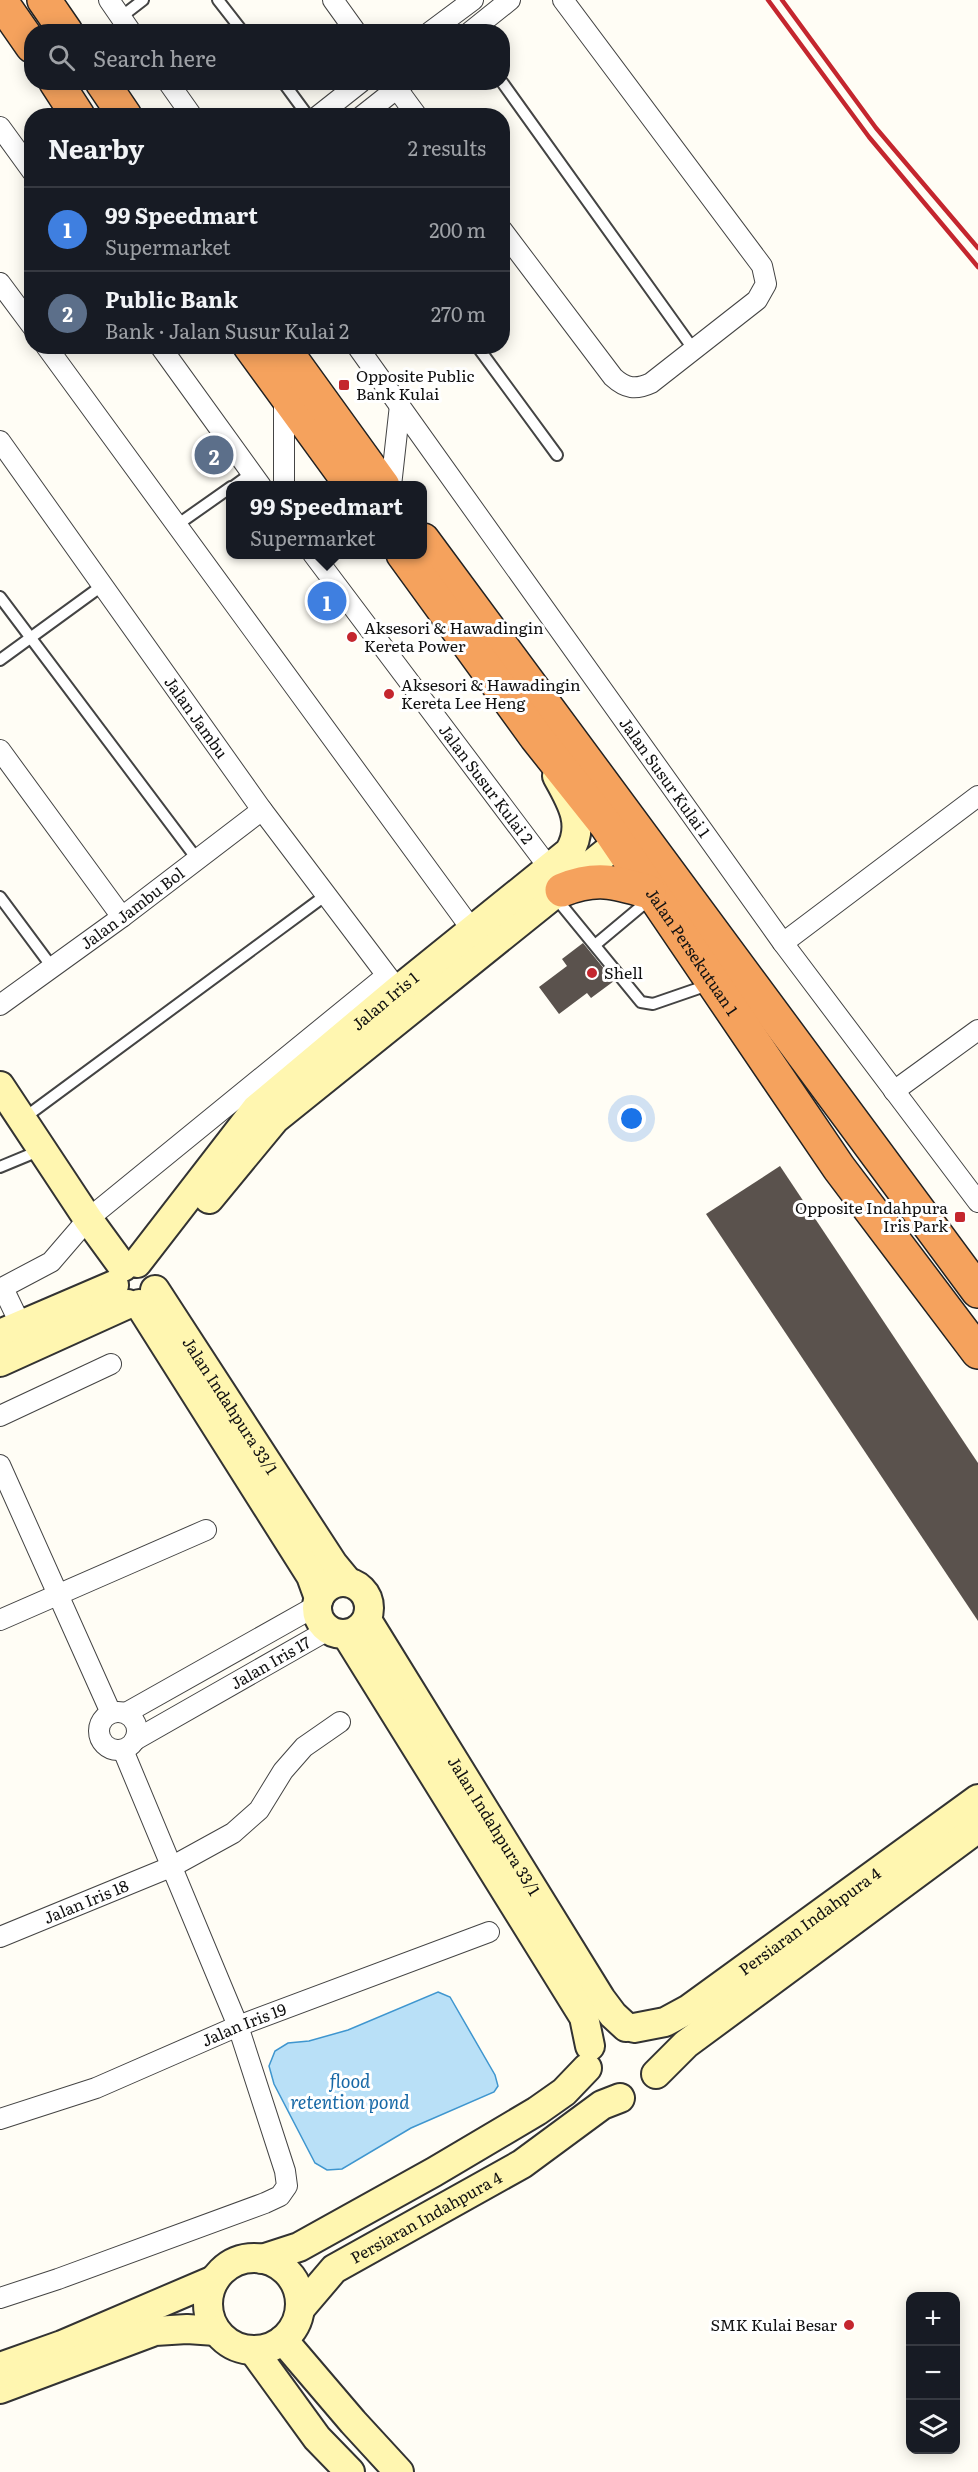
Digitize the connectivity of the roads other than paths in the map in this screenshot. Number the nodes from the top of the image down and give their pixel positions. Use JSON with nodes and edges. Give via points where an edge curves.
{"nodes":[{"id":1,"x":0,"y":0,"type":"edge"},
{"id":2,"x":44,"y":0,"type":"edge"},
{"id":3,"x":109,"y":0,"type":"edge"},
{"id":4,"x":143,"y":0,"type":"edge"},
{"id":5,"x":218,"y":0,"type":"edge"},
{"id":6,"x":333,"y":0,"type":"edge"},
{"id":7,"x":473,"y":0,"type":"edge"},
{"id":8,"x":510,"y":0,"type":"edge"},
{"id":9,"x":563,"y":0,"type":"edge"},
{"id":10,"x":60,"y":24,"type":"edge"},
{"id":11,"x":126,"y":24,"type":"edge"},
{"id":12,"x":237,"y":24,"type":"edge"},
{"id":13,"x":350,"y":24,"type":"edge"},
{"id":14,"x":441,"y":24,"type":"edge"},
{"id":15,"x":480,"y":24,"type":"edge"},
{"id":16,"x":24,"y":34,"type":"edge"},
{"id":17,"x":61,"y":90,"type":"edge"},
{"id":18,"x":107,"y":90,"type":"edge"},
{"id":19,"x":174,"y":90,"type":"edge"},
{"id":20,"x":288,"y":90,"type":"edge"},
{"id":21,"x":351,"y":90,"type":"edge"},
{"id":22,"x":392,"y":90,"type":"edge"},
{"id":23,"x":401,"y":90,"type":"edge"},
{"id":24,"x":508,"y":90,"type":"edge"},
{"id":25,"x":73,"y":108,"type":"edge"},
{"id":26,"x":120,"y":108,"type":"edge"},
{"id":27,"x":186,"y":108,"type":"edge"},
{"id":28,"x":302,"y":108,"type":"edge"},
{"id":29,"x":328,"y":108,"type":"edge"},
{"id":30,"x":371,"y":108,"type":"edge"},
{"id":31,"x":412,"y":108,"type":"edge"},
{"id":32,"x":0,"y":127,"type":"edge"},
{"id":33,"x":24,"y":160,"type":"edge"},
{"id":34,"x":510,"y":241,"type":"edge"},
{"id":35,"x":0,"y":283,"type":"edge"},
{"id":36,"x":24,"y":315,"type":"edge"},
{"id":37,"x":693,"y":350,"type":"junction"},
{"id":38,"x":52,"y":354,"type":"edge"},
{"id":39,"x":166,"y":354,"type":"edge"},
{"id":40,"x":256,"y":354,"type":"edge"},
{"id":41,"x":288,"y":354,"type":"edge"},
{"id":42,"x":363,"y":354,"type":"edge"},
{"id":43,"x":483,"y":354,"type":"edge"},
{"id":44,"x":284,"y":393,"type":"junction"},
{"id":45,"x":400,"y":405,"type":"junction"},
{"id":46,"x":0,"y":441,"type":"edge"},
{"id":47,"x":557,"y":455,"type":"dead end"},
{"id":48,"x":256,"y":479,"type":"edge"},
{"id":49,"x":284,"y":481,"type":"edge"},
{"id":50,"x":348,"y":481,"type":"edge"},
{"id":51,"x":378,"y":481,"type":"edge"},
{"id":52,"x":392,"y":481,"type":"edge"},
{"id":53,"x":226,"y":490,"type":"edge"},
{"id":54,"x":177,"y":525,"type":"junction"},
{"id":55,"x":427,"y":546,"type":"edge"},
{"id":56,"x":316,"y":559,"type":"edge"},
{"id":57,"x":406,"y":559,"type":"edge"},
{"id":58,"x":103,"y":585,"type":"junction"},
{"id":59,"x":0,"y":597,"type":"edge"},
{"id":60,"x":31,"y":638,"type":"junction"},
{"id":61,"x":0,"y":660,"type":"edge"},
{"id":62,"x":536,"y":736,"type":"junction"},
{"id":63,"x":0,"y":750,"type":"edge"},
{"id":64,"x":978,"y":796,"type":"edge"},
{"id":65,"x":262,"y":810,"type":"junction"},
{"id":66,"x":621,"y":828,"type":"junction"},
{"id":67,"x":197,"y":859,"type":"junction"},
{"id":68,"x":556,"y":885,"type":"junction"},
{"id":69,"x":651,"y":894,"type":"junction"},
{"id":70,"x":326,"y":895,"type":"junction"},
{"id":71,"x":0,"y":897,"type":"edge"},
{"id":72,"x":122,"y":917,"type":"junction"},
{"id":73,"x":473,"y":931,"type":"junction"},
{"id":74,"x":783,"y":943,"type":"junction"},
{"id":75,"x":595,"y":945,"type":"junction"},
{"id":76,"x":52,"y":967,"type":"junction"},
{"id":77,"x":392,"y":983,"type":"junction"},
{"id":78,"x":714,"y":983,"type":"junction"},
{"id":79,"x":0,"y":1005,"type":"edge"},
{"id":80,"x":978,"y":1030,"type":"edge"},
{"id":81,"x":0,"y":1086,"type":"edge"},
{"id":82,"x":894,"y":1091,"type":"junction"},
{"id":83,"x":21,"y":1120,"type":"junction"},
{"id":84,"x":41,"y":1149,"type":"junction"},
{"id":85,"x":0,"y":1167,"type":"edge"},
{"id":86,"x":978,"y":1202,"type":"edge"},
{"id":87,"x":88,"y":1219,"type":"junction"},
{"id":88,"x":135,"y":1283,"type":"junction"},
{"id":89,"x":2,"y":1288,"type":"edge"},
{"id":90,"x":978,"y":1291,"type":"edge"},
{"id":91,"x":17,"y":1336,"type":"edge"},
{"id":92,"x":978,"y":1352,"type":"edge"},
{"id":93,"x":0,"y":1362,"type":"edge"},
{"id":94,"x":111,"y":1364,"type":"dead end"},
{"id":95,"x":0,"y":1416,"type":"edge"},
{"id":96,"x":0,"y":1465,"type":"edge"},
{"id":97,"x":206,"y":1530,"type":"dead end"},
{"id":98,"x":347,"y":1581,"type":"junction"},
{"id":99,"x":57,"y":1594,"type":"junction"},
{"id":100,"x":335,"y":1618,"type":"junction"},
{"id":101,"x":0,"y":1620,"type":"edge"},
{"id":102,"x":118,"y":1713,"type":"junction"},
{"id":103,"x":340,"y":1722,"type":"dead end"},
{"id":104,"x":129,"y":1745,"type":"junction"},
{"id":105,"x":978,"y":1799,"type":"edge"},
{"id":106,"x":978,"y":1828,"type":"edge"},
{"id":107,"x":173,"y":1866,"type":"junction"},
{"id":108,"x":489,"y":1932,"type":"dead end"},
{"id":109,"x":0,"y":1937,"type":"edge"},
{"id":110,"x":238,"y":2026,"type":"junction"},
{"id":111,"x":630,"y":2027,"type":"junction"},
{"id":112,"x":589,"y":2057,"type":"junction"},
{"id":113,"x":656,"y":2074,"type":"junction"},
{"id":114,"x":620,"y":2098,"type":"junction"},
{"id":115,"x":0,"y":2119,"type":"edge"},
{"id":116,"x":262,"y":2259,"type":"junction"},
{"id":117,"x":214,"y":2280,"type":"junction"},
{"id":118,"x":0,"y":2298,"type":"edge"},
{"id":119,"x":300,"y":2309,"type":"junction"},
{"id":120,"x":216,"y":2331,"type":"junction"},
{"id":121,"x":283,"y":2340,"type":"junction"},
{"id":122,"x":253,"y":2350,"type":"junction"},
{"id":123,"x":0,"y":2367,"type":"edge"},
{"id":124,"x":0,"y":2390,"type":"edge"},
{"id":125,"x":350,"y":2472,"type":"edge"},
{"id":126,"x":399,"y":2472,"type":"edge"}],
"edges":[{"from":1,"to":16,"type":"highway"},
{"from":2,"to":10,"type":"highway"},
{"from":3,"to":11,"type":"street"},
{"from":4,"to":11,"type":"lane"},
{"from":5,"to":12,"type":"lane"},
{"from":6,"to":13,"type":"street"},
{"from":7,"to":14,"type":"street"},
{"from":8,"to":15,"type":"street"},
{"from":9,"to":37,"type":"street","via":[[762,266],[766,284],[757,300]]},
{"from":17,"to":25,"type":"highway"},
{"from":18,"to":26,"type":"highway"},
{"from":19,"to":27,"type":"street"},
{"from":20,"to":28,"type":"lane"},
{"from":21,"to":29,"type":"street"},
{"from":22,"to":30,"type":"street"},
{"from":23,"to":31,"type":"street"},
{"from":24,"to":37,"type":"lane"},
{"from":32,"to":33,"type":"street"},
{"from":34,"to":37,"type":"street","via":[[621,384],[631,388],[651,383]]},
{"from":35,"to":36,"type":"street"},
{"from":38,"to":54,"type":"street"},
{"from":39,"to":48,"type":"street"},
{"from":40,"to":44,"type":"highway"},
{"from":41,"to":51,"type":"highway"},
{"from":42,"to":45,"type":"street","name":"Jalan Susur Kulai 1"},
{"from":43,"to":47,"type":"lane"},
{"from":44,"to":49,"type":"street"},
{"from":44,"to":50,"type":"highway"},
{"from":45,"to":52,"type":"street"},
{"from":45,"to":74,"type":"street","name":"Jalan Susur Kulai 1"},
{"from":46,"to":58,"type":"street","name":"Jalan Jambu"},
{"from":53,"to":54,"type":"lane"},
{"from":54,"to":73,"type":"street"},
{"from":55,"to":66,"type":"highway","name":"Jalan Persekutuan 1"},
{"from":56,"to":68,"type":"street","name":"Jalan Susur Kulai 2"},
{"from":57,"to":62,"type":"highway","name":"Jalan Persekutuan 1"},
{"from":58,"to":60,"type":"lane"},
{"from":58,"to":65,"type":"street","name":"Jalan Jambu"},
{"from":59,"to":60,"type":"lane"},
{"from":60,"to":61,"type":"lane"},
{"from":60,"to":67,"type":"lane"},
{"from":62,"to":66,"type":"highway","name":"Jalan Persekutuan 1"},
{"from":62,"to":68,"type":"street","name":"Jalan Iris 1","via":[[578,824],[576,841]]},
{"from":63,"to":72,"type":"street"},
{"from":64,"to":74,"type":"street"},
{"from":65,"to":67,"type":"street","name":"Jalan Jambu Bol"},
{"from":65,"to":70,"type":"street","name":"Jalan Jambu"},
{"from":66,"to":68,"type":"street","name":"Jalan Iris 1"},
{"from":66,"to":69,"type":"highway","name":"Jalan Persekutuan 1"},
{"from":66,"to":90,"type":"highway","name":"Jalan Persekutuan 1"},
{"from":67,"to":72,"type":"street","name":"Jalan Jambu Bol"},
{"from":68,"to":69,"type":"highway","via":[[602,880]]},
{"from":68,"to":73,"type":"street","name":"Jalan Iris 1"},
{"from":68,"to":75,"type":"lane"},
{"from":68,"to":88,"type":"street","name":"Jalan Iris 1","via":[[275,1119]]},
{"from":69,"to":75,"type":"lane"},
{"from":69,"to":78,"type":"highway","name":"Jalan Persekutuan 1"},
{"from":70,"to":77,"type":"street","name":"Jalan Jambu"},
{"from":70,"to":83,"type":"lane"},
{"from":71,"to":76,"type":"lane"},
{"from":72,"to":76,"type":"street","name":"Jalan Jambu Bol"},
{"from":73,"to":77,"type":"street","name":"Jalan Iris 1"},
{"from":74,"to":82,"type":"street","name":"Jalan Susur Kulai 1"},
{"from":75,"to":78,"type":"lane","via":[[641,1002],[653,1004]]},
{"from":76,"to":79,"type":"street","name":"Jalan Jambu Bol"},
{"from":77,"to":87,"type":"street"},
{"from":77,"to":88,"type":"street","name":"Jalan Iris 1","via":[[256,1109]]},
{"from":78,"to":92,"type":"highway","name":"Jalan Persekutuan 1","via":[[839,1168]]},
{"from":80,"to":82,"type":"street"},
{"from":81,"to":83,"type":"street"},
{"from":82,"to":86,"type":"street","name":"Jalan Susur Kulai 1"},
{"from":83,"to":84,"type":"street"},
{"from":84,"to":85,"type":"lane"},
{"from":84,"to":87,"type":"street"},
{"from":87,"to":88,"type":"street"},
{"from":87,"to":89,"type":"street","via":[[51,1262]]},
{"from":88,"to":91,"type":"street"},
{"from":88,"to":98,"type":"street","name":"Jalan Indahpura 33/1"},
{"from":88,"to":100,"type":"street","name":"Jalan Indahpura 33/1"},
{"from":89,"to":91,"type":"street"},
{"from":91,"to":93,"type":"street"},
{"from":94,"to":95,"type":"street"},
{"from":96,"to":99,"type":"street"},
{"from":97,"to":99,"type":"street"},
{"from":98,"to":100,"type":"street","via":[[331,1584]]},
{"from":98,"to":100,"type":"street","name":"Jalan Indahpura 33/1","via":[[367,1596],[370,1612]]},
{"from":99,"to":101,"type":"street"},
{"from":99,"to":102,"type":"street"},
{"from":100,"to":102,"type":"street","name":"Jalan Iris 17","via":[[202,1671]]},
{"from":100,"to":104,"type":"street","name":"Jalan Iris 17"},
{"from":100,"to":111,"type":"street","name":"Jalan Indahpura 33/1","via":[[601,1999],[613,2015]]},
{"from":100,"to":112,"type":"street","name":"Jalan Indahpura 33/1","via":[[584,2017]]},
{"from":102,"to":104,"type":"street","via":[[131,1717],[137,1728]]},
{"from":102,"to":104,"type":"street","via":[[105,1716],[99,1726],[100,1738],[108,1748]]},
{"from":103,"to":107,"type":"street","name":"Jalan Iris 18","via":[[304,1747],[283,1771],[259,1810],[233,1833]]},
{"from":104,"to":107,"type":"street"},
{"from":105,"to":111,"type":"street","name":"Persiaran Indahpura 4","via":[[689,2009],[665,2022]]},
{"from":106,"to":113,"type":"street","name":"Persiaran Indahpura 4","via":[[686,2044]]},
{"from":107,"to":109,"type":"street","name":"Jalan Iris 18"},
{"from":107,"to":110,"type":"street"},
{"from":108,"to":110,"type":"street","name":"Jalan Iris 19"},
{"from":110,"to":115,"type":"street","name":"Jalan Iris 19","via":[[96,2088]]},
{"from":110,"to":118,"type":"street","via":[[285,2171],[287,2186],[280,2196]]},
{"from":111,"to":112,"type":"street","name":"Persiaran Indahpura 4","via":[[603,2032]]},
{"from":111,"to":113,"type":"street","via":[[648,2036],[656,2050]]},
{"from":112,"to":114,"type":"street","via":[[595,2085]]},
{"from":112,"to":116,"type":"street","name":"Persiaran Indahpura 4","via":[[564,2092],[537,2111],[299,2247]]},
{"from":113,"to":114,"type":"street","name":"Persiaran Indahpura 4","via":[[646,2089]]},
{"from":114,"to":119,"type":"street","name":"Persiaran Indahpura 4","via":[[602,2105],[522,2164],[334,2269]]},
{"from":116,"to":117,"type":"street","via":[[235,2262]]},
{"from":116,"to":119,"type":"street","via":[[291,2277]]},
{"from":117,"to":120,"type":"street","via":[[207,2306]]},
{"from":117,"to":123,"type":"street"},
{"from":119,"to":121,"type":"street","via":[[297,2321]]},
{"from":120,"to":122,"type":"street","via":[[226,2342]]},
{"from":120,"to":124,"type":"street","via":[[155,2331]]},
{"from":121,"to":122,"type":"street"},
{"from":121,"to":126,"type":"street"},
{"from":122,"to":125,"type":"street","via":[[317,2438]]}]}
